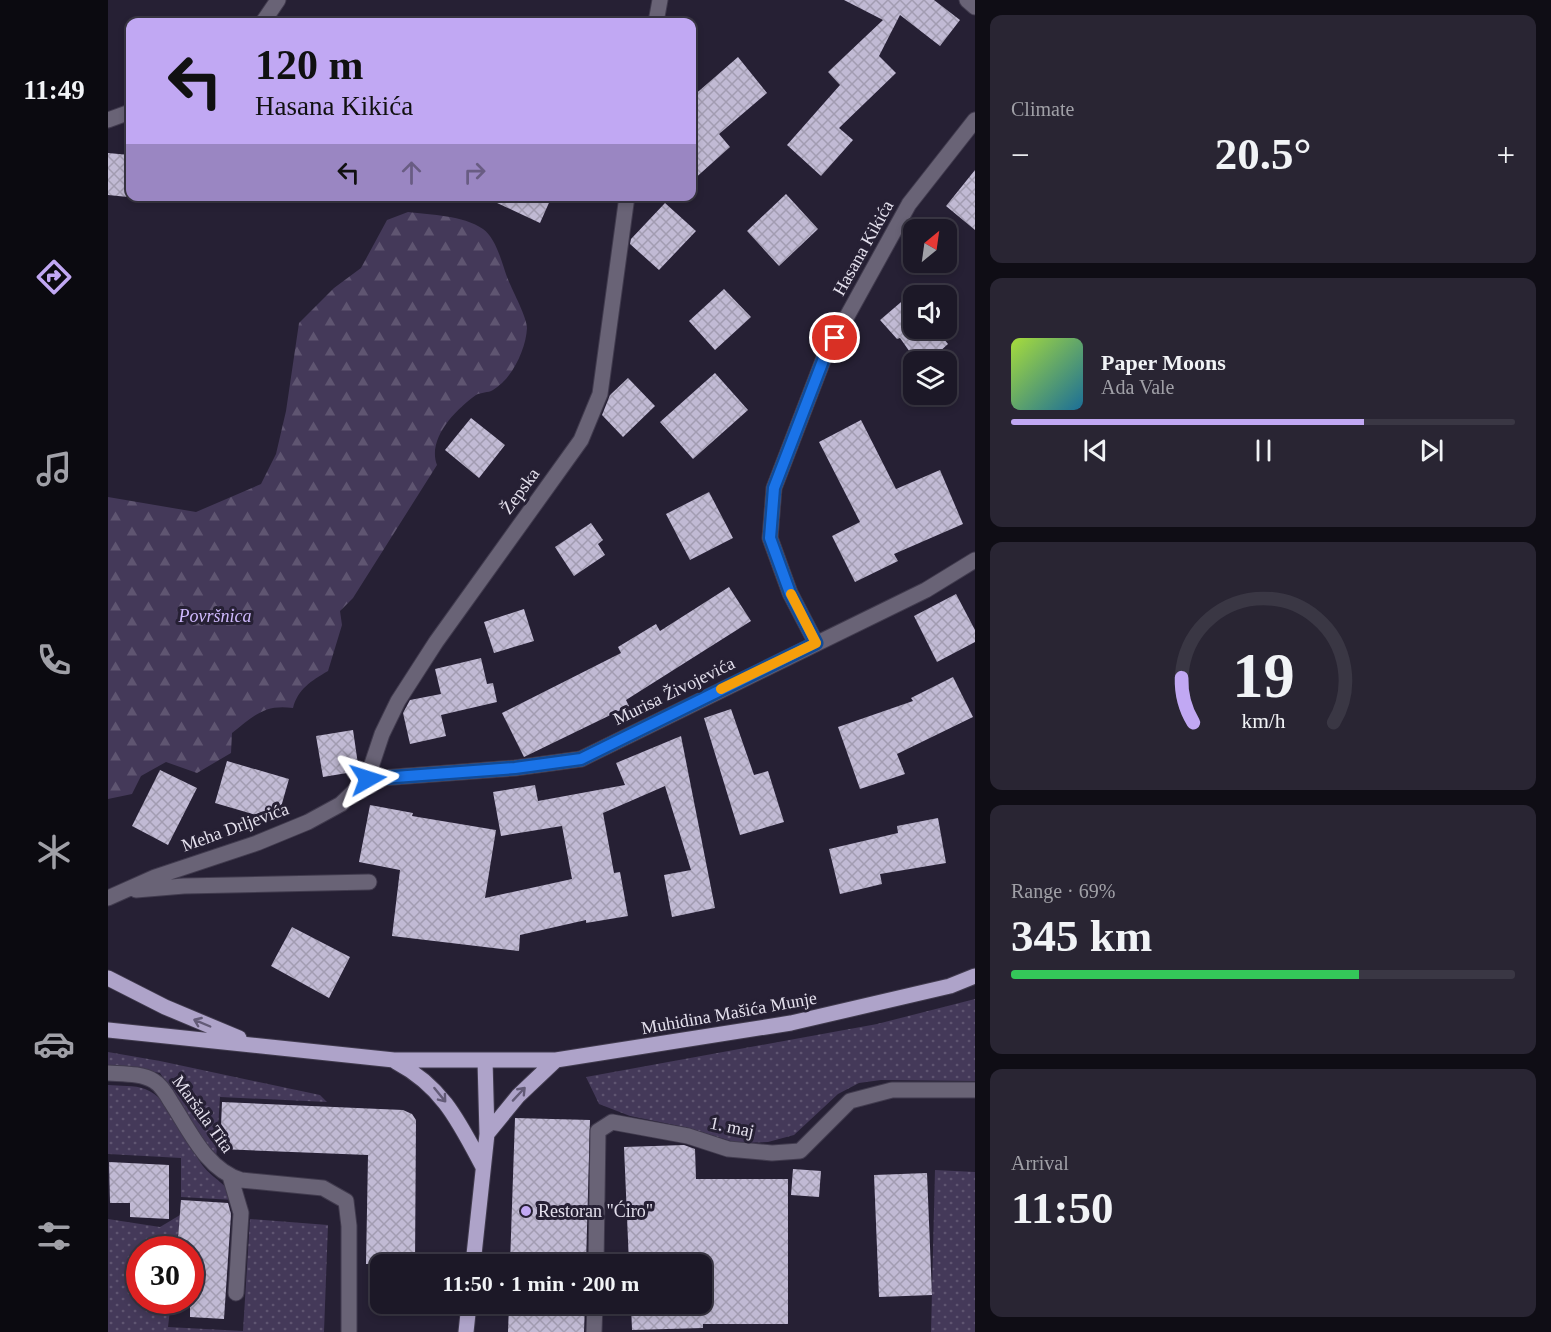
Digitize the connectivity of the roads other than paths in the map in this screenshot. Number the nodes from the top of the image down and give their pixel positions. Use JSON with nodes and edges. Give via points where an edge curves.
{"nodes":[{"id":1,"x":278,"y":0,"type":"edge"},
{"id":2,"x":660,"y":0,"type":"edge"},
{"id":3,"x":967,"y":0,"type":"edge"},
{"id":4,"x":975,"y":7,"type":"edge"},
{"id":5,"x":266,"y":18,"type":"edge"},
{"id":6,"x":657,"y":18,"type":"edge"},
{"id":7,"x":126,"y":113,"type":"edge"},
{"id":8,"x":108,"y":120,"type":"edge"},
{"id":9,"x":975,"y":120,"type":"edge"},
{"id":10,"x":626,"y":201,"type":"edge"},
{"id":11,"x":975,"y":560,"type":"edge"},
{"id":12,"x":816,"y":643,"type":"junction"},
{"id":13,"x":368,"y":779,"type":"junction"},
{"id":14,"x":369,"y":882,"type":"dead end"},
{"id":15,"x":130,"y":890,"type":"junction"},
{"id":16,"x":108,"y":898,"type":"edge"},
{"id":17,"x":975,"y":976,"type":"edge"},
{"id":18,"x":108,"y":978,"type":"edge"},
{"id":19,"x":108,"y":1030,"type":"edge"},
{"id":20,"x":256,"y":1045,"type":"junction"},
{"id":21,"x":394,"y":1060,"type":"junction"},
{"id":22,"x":485,"y":1060,"type":"junction"},
{"id":23,"x":556,"y":1060,"type":"junction"},
{"id":24,"x":108,"y":1073,"type":"edge"},
{"id":25,"x":975,"y":1090,"type":"edge"},
{"id":26,"x":488,"y":1134,"type":"junction"},
{"id":27,"x":483,"y":1167,"type":"junction"},
{"id":28,"x":230,"y":1176,"type":"junction"},
{"id":29,"x":474,"y":1254,"type":"edge"},
{"id":30,"x":596,"y":1254,"type":"edge"},
{"id":31,"x":236,"y":1293,"type":"dead end"},
{"id":32,"x":468,"y":1314,"type":"edge"},
{"id":33,"x":595,"y":1314,"type":"edge"},
{"id":34,"x":349,"y":1331,"type":"edge"},
{"id":35,"x":466,"y":1332,"type":"edge"},
{"id":36,"x":594,"y":1332,"type":"edge"}],
"edges":[{"from":1,"to":5,"type":"street"},
{"from":2,"to":6,"type":"street"},
{"from":3,"to":4,"type":"street"},
{"from":7,"to":8,"type":"street"},
{"from":9,"to":12,"type":"street","name":"Hasana Kikića","via":[[909,204],[824,358],[774,488],[770,538],[790,593]]},
{"from":10,"to":13,"type":"street","name":"Žepska","via":[[600,394],[581,440],[398,701],[382,734]]},
{"from":11,"to":12,"type":"street","name":"Murisa Živojevića","via":[[926,591]]},
{"from":12,"to":13,"type":"street","name":"Murisa Živojevića","via":[[581,759]]},
{"from":13,"to":15,"type":"street","name":"Meha Drljevića","via":[[341,804],[308,822],[155,877]]},
{"from":14,"to":15,"type":"street"},
{"from":15,"to":16,"type":"street","name":"Meha Drljevića"},
{"from":17,"to":23,"type":"main road","name":"Muhidina Mašića Munje","via":[[950,986],[791,1023]]},
{"from":20,"to":18,"type":"main road","one_way":true},
{"from":19,"to":20,"type":"main road"},
{"from":20,"to":21,"type":"main road"},
{"from":21,"to":22,"type":"main road"},
{"from":21,"to":27,"type":"main road","one_way":true,"via":[[419,1074],[436,1090]]},
{"from":22,"to":23,"type":"main road","name":"Muhidina Mašića Munje"},
{"from":22,"to":26,"type":"main road"},
{"from":26,"to":23,"type":"main road","one_way":true,"via":[[518,1095]]},
{"from":24,"to":28,"type":"street","name":"Maršala Tita","via":[[154,1081],[201,1149]]},
{"from":25,"to":30,"type":"street","name":"1. maj","via":[[892,1090],[850,1101],[800,1151],[728,1149],[688,1136],[612,1122],[598,1131]]},
{"from":26,"to":27,"type":"main road"},
{"from":27,"to":29,"type":"main road"},
{"from":28,"to":31,"type":"street","via":[[241,1213]]},
{"from":28,"to":34,"type":"street","name":"Maršala Tita","via":[[323,1188],[346,1202]]},
{"from":32,"to":35,"type":"main road"},
{"from":33,"to":36,"type":"street"}]}
